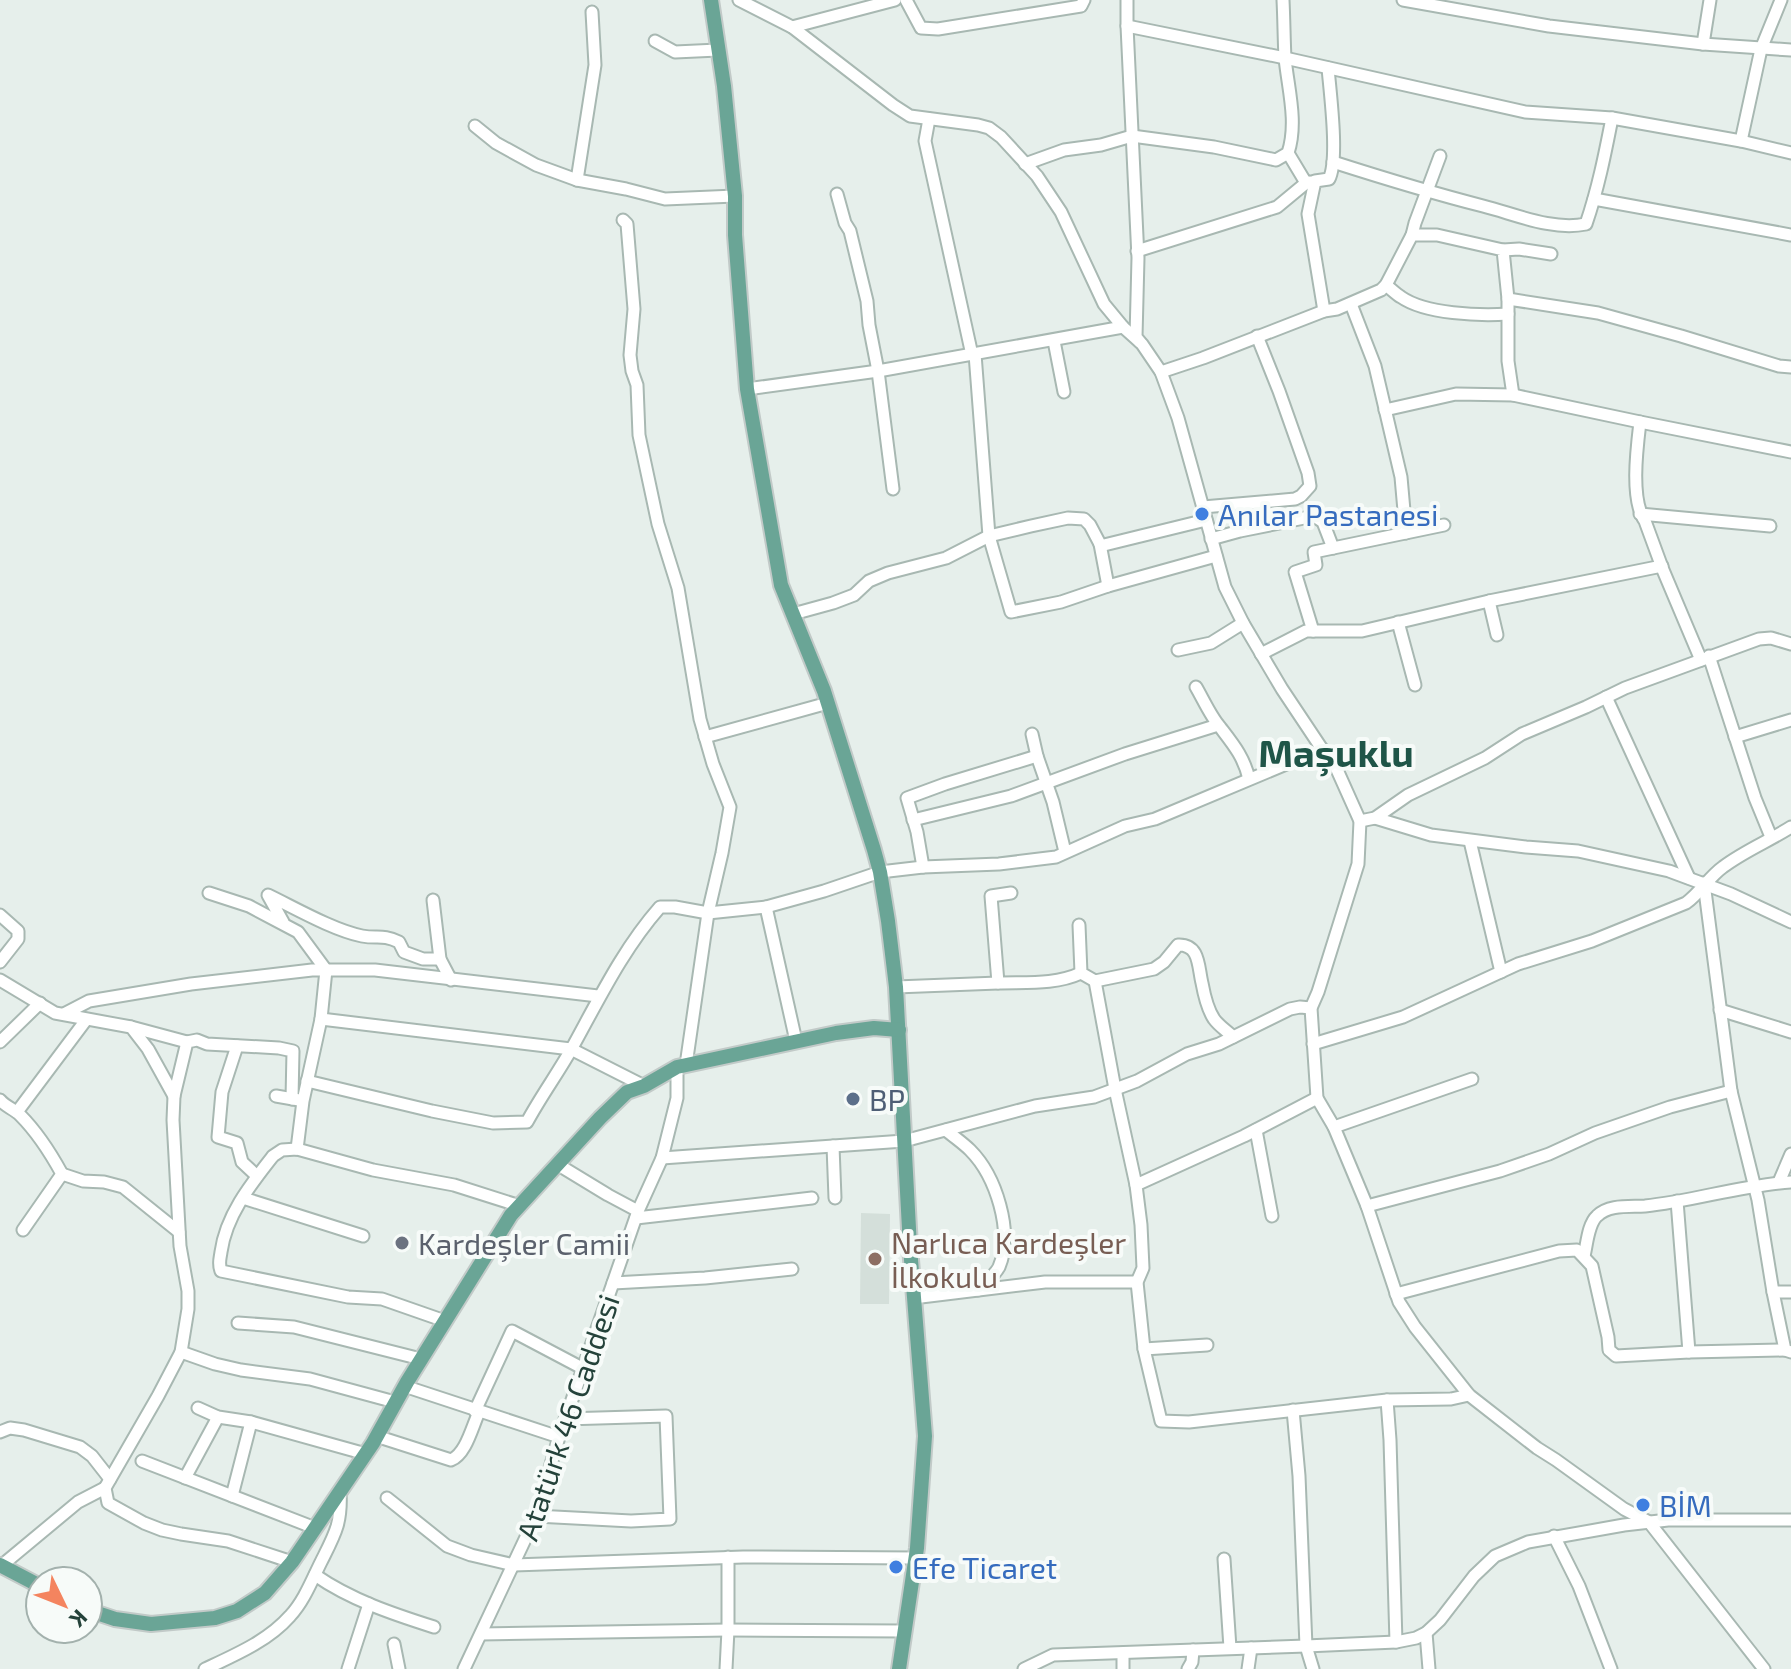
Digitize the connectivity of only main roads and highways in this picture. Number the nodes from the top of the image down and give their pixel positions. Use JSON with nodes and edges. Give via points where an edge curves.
{"nodes":[{"id":1,"x":711,"y":0,"type":"edge"},
{"id":2,"x":899,"y":1030,"type":"junction"},
{"id":3,"x":0,"y":1566,"type":"edge"},
{"id":4,"x":24,"y":1578,"type":"edge"},
{"id":5,"x":104,"y":1615,"type":"edge"},
{"id":6,"x":899,"y":1669,"type":"edge"}],
"edges":[{"from":1,"to":2,"type":"main road","via":[[735,196],[747,389],[781,585],[828,703],[880,872]]},
{"from":2,"to":5,"type":"main road","via":[[861,1030],[682,1066],[627,1092],[511,1215],[366,1454],[265,1593],[215,1618],[151,1624]]},
{"from":2,"to":6,"type":"main road","via":[[925,1436],[916,1558]]},
{"from":3,"to":4,"type":"main road"}]}
